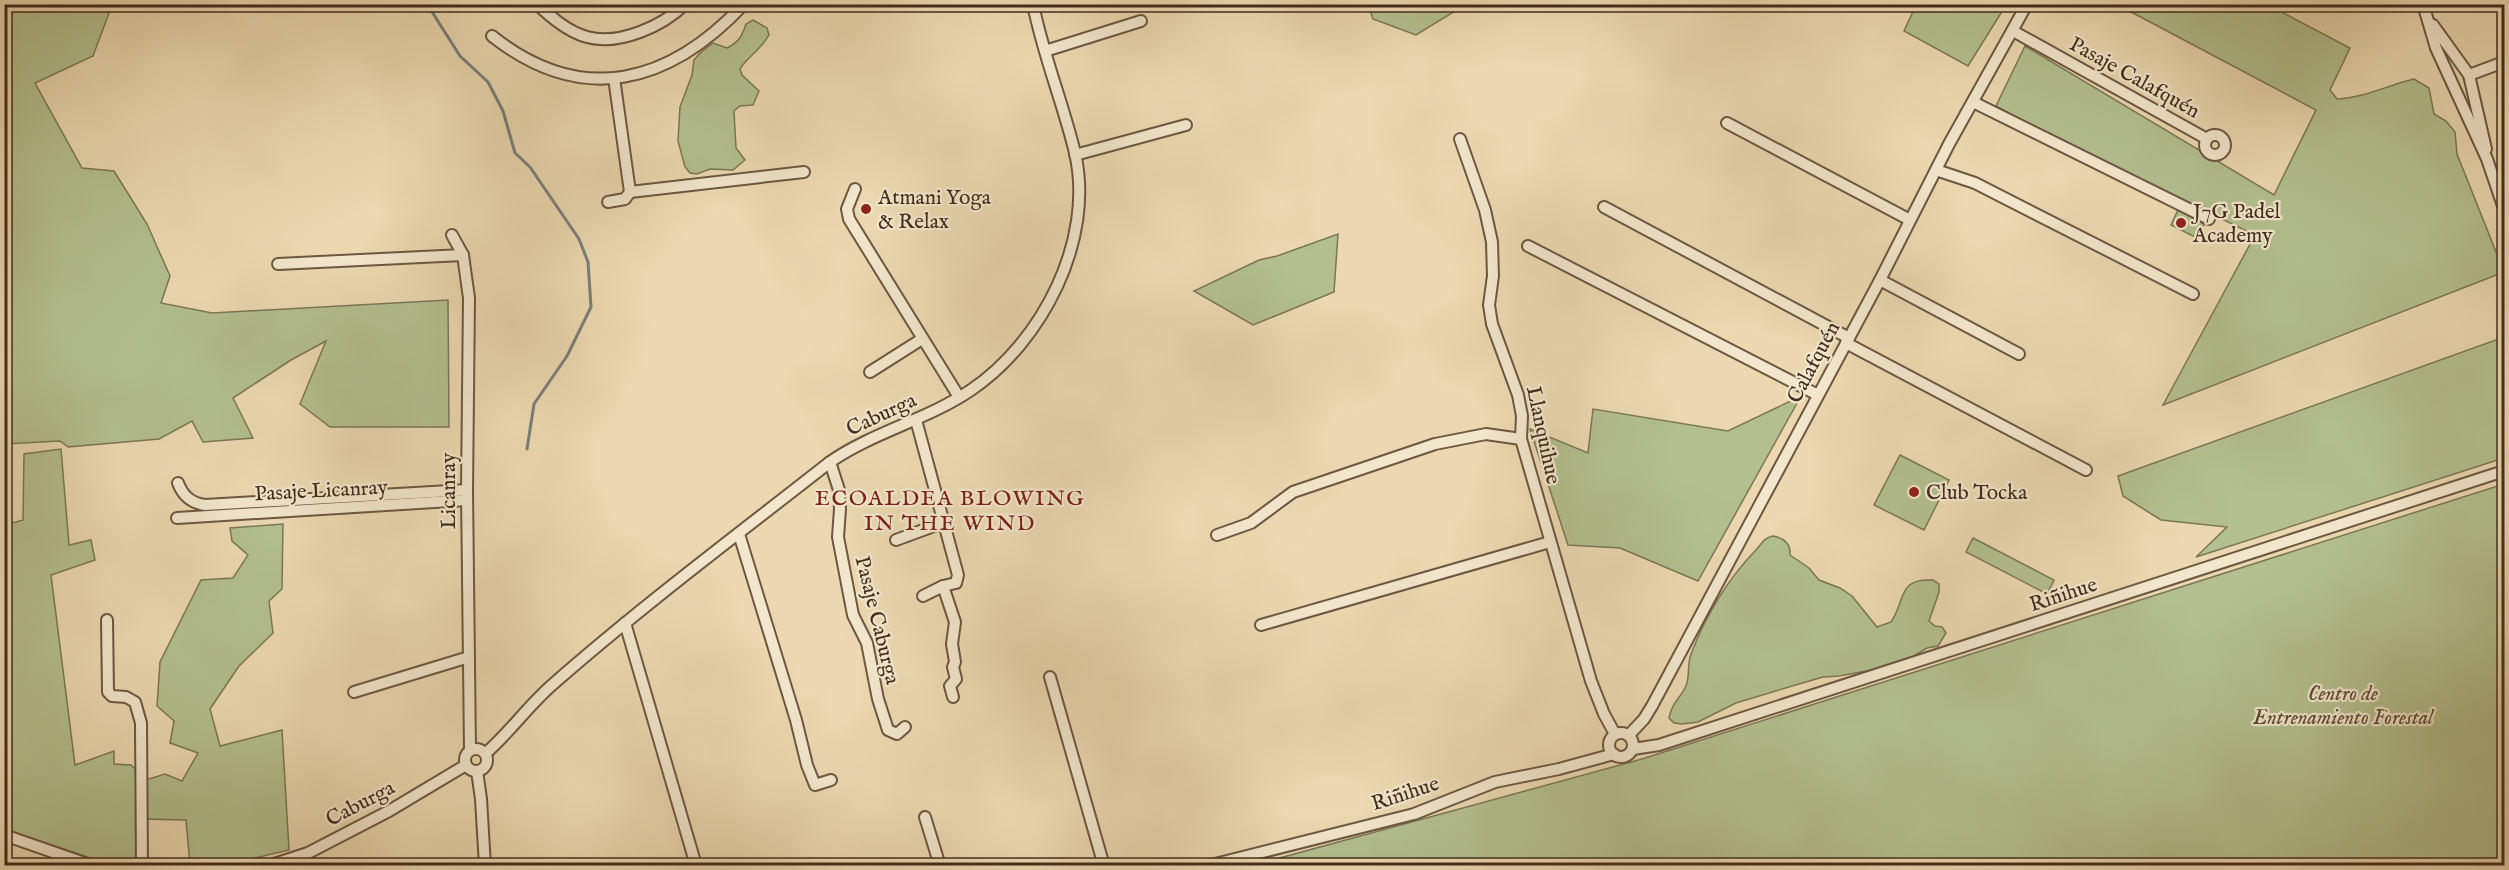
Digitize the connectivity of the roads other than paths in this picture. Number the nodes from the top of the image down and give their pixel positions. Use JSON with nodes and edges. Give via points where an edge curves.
{"nodes":[{"id":1,"x":537,"y":4,"type":"edge"},
{"id":2,"x":546,"y":4,"type":"edge"},
{"id":3,"x":685,"y":4,"type":"edge"},
{"id":4,"x":744,"y":4,"type":"edge"},
{"id":5,"x":1033,"y":4,"type":"edge"},
{"id":6,"x":2027,"y":4,"type":"edge"},
{"id":7,"x":2423,"y":4,"type":"edge"},
{"id":8,"x":2427,"y":17,"type":"junction"},
{"id":9,"x":1141,"y":21,"type":"dead end"},
{"id":10,"x":2013,"y":30,"type":"junction"},
{"id":11,"x":492,"y":36,"type":"dead end"},
{"id":12,"x":602,"y":38,"type":"junction"},
{"id":13,"x":1045,"y":51,"type":"junction"},
{"id":14,"x":2505,"y":62,"type":"edge"},
{"id":15,"x":2469,"y":75,"type":"junction"},
{"id":16,"x":614,"y":78,"type":"junction"},
{"id":17,"x":1973,"y":102,"type":"junction"},
{"id":18,"x":1727,"y":123,"type":"dead end"},
{"id":19,"x":1186,"y":124,"type":"dead end"},
{"id":20,"x":1460,"y":139,"type":"dead end"},
{"id":21,"x":2207,"y":139,"type":"dead end"},
{"id":22,"x":1076,"y":155,"type":"junction"},
{"id":23,"x":2487,"y":159,"type":"junction"},
{"id":24,"x":1936,"y":170,"type":"junction"},
{"id":25,"x":804,"y":172,"type":"dead end"},
{"id":26,"x":855,"y":189,"type":"dead end"},
{"id":27,"x":630,"y":192,"type":"junction"},
{"id":28,"x":608,"y":202,"type":"dead end"},
{"id":29,"x":1604,"y":207,"type":"dead end"},
{"id":30,"x":2505,"y":209,"type":"edge"},
{"id":31,"x":2209,"y":219,"type":"dead end"},
{"id":32,"x":1910,"y":220,"type":"junction"},
{"id":33,"x":452,"y":235,"type":"dead end"},
{"id":34,"x":1528,"y":246,"type":"dead end"},
{"id":35,"x":463,"y":255,"type":"junction"},
{"id":36,"x":278,"y":264,"type":"dead end"},
{"id":37,"x":1880,"y":280,"type":"junction"},
{"id":38,"x":2193,"y":294,"type":"dead end"},
{"id":39,"x":922,"y":339,"type":"junction"},
{"id":40,"x":1847,"y":341,"type":"junction"},
{"id":41,"x":2019,"y":354,"type":"dead end"},
{"id":42,"x":870,"y":372,"type":"dead end"},
{"id":43,"x":1818,"y":395,"type":"junction"},
{"id":44,"x":959,"y":398,"type":"junction"},
{"id":45,"x":916,"y":420,"type":"junction"},
{"id":46,"x":1521,"y":439,"type":"junction"},
{"id":47,"x":830,"y":462,"type":"junction"},
{"id":48,"x":2086,"y":470,"type":"dead end"},
{"id":49,"x":2505,"y":471,"type":"edge"},
{"id":50,"x":178,"y":483,"type":"dead end"},
{"id":51,"x":467,"y":495,"type":"junction"},
{"id":52,"x":177,"y":518,"type":"dead end"},
{"id":53,"x":945,"y":522,"type":"junction"},
{"id":54,"x":739,"y":534,"type":"junction"},
{"id":55,"x":1217,"y":535,"type":"dead end"},
{"id":56,"x":896,"y":540,"type":"dead end"},
{"id":57,"x":1550,"y":542,"type":"junction"},
{"id":58,"x":943,"y":586,"type":"junction"},
{"id":59,"x":923,"y":596,"type":"dead end"},
{"id":60,"x":107,"y":620,"type":"dead end"},
{"id":61,"x":625,"y":622,"type":"junction"},
{"id":62,"x":1261,"y":625,"type":"dead end"},
{"id":63,"x":469,"y":657,"type":"junction"},
{"id":64,"x":1050,"y":678,"type":"dead end"},
{"id":65,"x":354,"y":692,"type":"dead end"},
{"id":66,"x":954,"y":697,"type":"dead end"},
{"id":67,"x":905,"y":726,"type":"dead end"},
{"id":68,"x":1615,"y":734,"type":"junction"},
{"id":69,"x":1629,"y":735,"type":"junction"},
{"id":70,"x":1633,"y":749,"type":"junction"},
{"id":71,"x":470,"y":750,"type":"junction"},
{"id":72,"x":486,"y":753,"type":"junction"},
{"id":73,"x":1614,"y":754,"type":"junction"},
{"id":74,"x":466,"y":765,"type":"junction"},
{"id":75,"x":477,"y":771,"type":"junction"},
{"id":76,"x":831,"y":780,"type":"dead end"},
{"id":77,"x":926,"y":817,"type":"dead end"},
{"id":78,"x":4,"y":835,"type":"edge"},
{"id":79,"x":695,"y":862,"type":"dead end"},
{"id":80,"x":93,"y":866,"type":"edge"},
{"id":81,"x":142,"y":866,"type":"edge"},
{"id":82,"x":268,"y":866,"type":"edge"},
{"id":83,"x":485,"y":866,"type":"edge"},
{"id":84,"x":940,"y":866,"type":"edge"},
{"id":85,"x":1104,"y":866,"type":"edge"},
{"id":86,"x":1206,"y":866,"type":"edge"}],
"edges":[{"from":1,"to":12,"type":"street","via":[[575,32]]},
{"from":2,"to":12,"type":"street","via":[[568,21]]},
{"from":3,"to":12,"type":"street","via":[[649,28],[626,36]]},
{"from":4,"to":16,"type":"street","via":[[715,34],[676,60],[639,74]]},
{"from":5,"to":13,"type":"street","name":"Caburga"},
{"from":6,"to":10,"type":"street","name":"Calafquén"},
{"from":7,"to":8,"type":"street"},
{"from":8,"to":15,"type":"street"},
{"from":8,"to":23,"type":"street","via":[[2436,48]]},
{"from":9,"to":13,"type":"street"},
{"from":10,"to":17,"type":"street","name":"Calafquén"},
{"from":10,"to":21,"type":"street","name":"Pasaje Calafquén"},
{"from":11,"to":16,"type":"street","via":[[515,52],[558,71]]},
{"from":13,"to":22,"type":"street","name":"Caburga"},
{"from":14,"to":15,"type":"street"},
{"from":15,"to":23,"type":"street"},
{"from":16,"to":27,"type":"street"},
{"from":17,"to":24,"type":"street","name":"Calafquén"},
{"from":17,"to":31,"type":"street"},
{"from":18,"to":32,"type":"street"},
{"from":19,"to":22,"type":"street"},
{"from":20,"to":46,"type":"street","name":"Llanquihue","via":[[1492,242],[1489,305],[1518,395]]},
{"from":22,"to":44,"type":"street","name":"Caburga","via":[[1076,222],[1056,289],[1017,349]]},
{"from":23,"to":30,"type":"street"},
{"from":24,"to":32,"type":"street","name":"Calafquén"},
{"from":24,"to":38,"type":"street","via":[[1975,183]]},
{"from":25,"to":27,"type":"street"},
{"from":26,"to":39,"type":"street","via":[[847,209],[849,219]]},
{"from":27,"to":28,"type":"street","via":[[625,199]]},
{"from":29,"to":40,"type":"street"},
{"from":32,"to":37,"type":"street","name":"Calafquén"},
{"from":33,"to":35,"type":"street","name":"Licanray"},
{"from":34,"to":43,"type":"street"},
{"from":35,"to":36,"type":"street"},
{"from":35,"to":51,"type":"street","name":"Licanray","via":[[469,298]]},
{"from":37,"to":40,"type":"street","name":"Calafquén"},
{"from":37,"to":41,"type":"street"},
{"from":39,"to":42,"type":"street"},
{"from":39,"to":44,"type":"street"},
{"from":40,"to":43,"type":"street","name":"Calafquén"},
{"from":40,"to":48,"type":"street"},
{"from":43,"to":69,"type":"street","name":"Calafquén","via":[[1652,706]]},
{"from":44,"to":45,"type":"street","name":"Caburga"},
{"from":45,"to":47,"type":"street","name":"Caburga","via":[[855,446]]},
{"from":45,"to":53,"type":"street"},
{"from":46,"to":55,"type":"street","via":[[1486,434],[1435,444],[1293,492],[1251,523]]},
{"from":46,"to":57,"type":"street","name":"Llanquihue"},
{"from":47,"to":54,"type":"street","name":"Caburga"},
{"from":47,"to":67,"type":"street","name":"Pasaje Caburga","via":[[838,490],[838,537],[853,615],[867,643],[888,730],[897,734]]},
{"from":49,"to":70,"type":"street","name":"Riñihue","via":[[1670,742]]},
{"from":50,"to":51,"type":"street","via":[[187,497],[205,504]]},
{"from":51,"to":52,"type":"street","name":"Pasaje Licanray"},
{"from":51,"to":63,"type":"street","name":"Licanray"},
{"from":53,"to":56,"type":"street","name":"Pasaje Caburga"},
{"from":53,"to":58,"type":"street","via":[[958,575],[956,583]]},
{"from":54,"to":61,"type":"street","name":"Caburga"},
{"from":54,"to":76,"type":"street","via":[[807,765],[815,785]]},
{"from":57,"to":62,"type":"street"},
{"from":57,"to":68,"type":"street","name":"Llanquihue","via":[[1591,681]]},
{"from":58,"to":59,"type":"street"},
{"from":58,"to":66,"type":"street","via":[[955,622],[952,644],[957,680],[950,686]]},
{"from":60,"to":81,"type":"street","via":[[107,689],[112,696],[135,702],[141,723]]},
{"from":61,"to":72,"type":"street","name":"Caburga","via":[[550,687]]},
{"from":61,"to":79,"type":"street"},
{"from":63,"to":65,"type":"street"},
{"from":63,"to":71,"type":"street","name":"Licanray"},
{"from":64,"to":85,"type":"street"},
{"from":68,"to":69,"type":"street"},
{"from":68,"to":73,"type":"street","via":[[1609,744]]},
{"from":69,"to":70,"type":"street"},
{"from":70,"to":73,"type":"street","name":"Riñihue","via":[[1624,756]]},
{"from":71,"to":72,"type":"street","via":[[477,748]]},
{"from":71,"to":74,"type":"street"},
{"from":72,"to":75,"type":"street","name":"Caburga","via":[[486,766]]},
{"from":73,"to":86,"type":"street","name":"Riñihue","via":[[1495,782],[1414,814]]},
{"from":74,"to":75,"type":"street"},
{"from":74,"to":82,"type":"street","name":"Caburga","via":[[308,853]]},
{"from":75,"to":83,"type":"street"},
{"from":77,"to":84,"type":"street"},
{"from":78,"to":80,"type":"street"}]}
